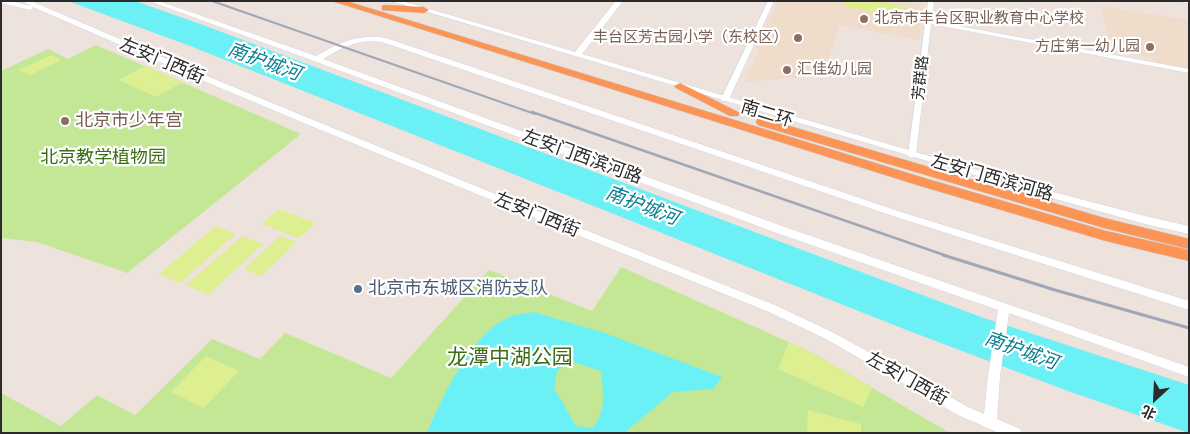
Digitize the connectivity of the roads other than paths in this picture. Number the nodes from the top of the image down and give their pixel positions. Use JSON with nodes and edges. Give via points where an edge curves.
{"nodes":[{"id":1,"x":1,"y":1,"type":"edge"},
{"id":2,"x":25,"y":1,"type":"edge"},
{"id":3,"x":152,"y":1,"type":"edge"},
{"id":4,"x":336,"y":1,"type":"edge"},
{"id":5,"x":362,"y":1,"type":"edge"},
{"id":6,"x":620,"y":1,"type":"edge"},
{"id":7,"x":771,"y":1,"type":"edge"},
{"id":8,"x":1180,"y":1,"type":"edge"},
{"id":9,"x":929,"y":2,"type":"edge"},
{"id":10,"x":1189,"y":2,"type":"edge"},
{"id":11,"x":390,"y":5,"type":"edge"},
{"id":12,"x":424,"y":10,"type":"joint"},
{"id":13,"x":51,"y":14,"type":"junction"},
{"id":14,"x":928,"y":22,"type":"junction"},
{"id":15,"x":576,"y":55,"type":"junction"},
{"id":16,"x":317,"y":59,"type":"junction"},
{"id":17,"x":1189,"y":71,"type":"edge"},
{"id":18,"x":680,"y":86,"type":"junction"},
{"id":19,"x":725,"y":99,"type":"junction"},
{"id":20,"x":734,"y":114,"type":"junction"},
{"id":21,"x":912,"y":155,"type":"junction"},
{"id":22,"x":1004,"y":181,"type":"junction"},
{"id":23,"x":1104,"y":224,"type":"junction"},
{"id":24,"x":1189,"y":230,"type":"edge"},
{"id":25,"x":1189,"y":244,"type":"edge"},
{"id":26,"x":1189,"y":256,"type":"edge"},
{"id":27,"x":1189,"y":306,"type":"edge"},
{"id":28,"x":1003,"y":312,"type":"junction"},
{"id":29,"x":1189,"y":372,"type":"edge"},
{"id":30,"x":990,"y":423,"type":"junction"},
{"id":31,"x":1015,"y":433,"type":"edge"}],
"edges":[{"from":1,"to":13,"type":"street","name":"左安门西街"},
{"from":2,"to":13,"type":"street","name":"左安门西街"},
{"from":3,"to":16,"type":"street","name":"左安门西滨河路"},
{"from":4,"to":26,"type":"highway","name":"南二环","via":[[1106,236]]},
{"from":5,"to":11,"type":"highway","name":"南二环"},
{"from":6,"to":15,"type":"street"},
{"from":7,"to":19,"type":"street"},
{"from":8,"to":10,"type":"street"},
{"from":9,"to":14,"type":"street","name":"芳群路"},
{"from":11,"to":12,"type":"highway"},
{"from":11,"to":20,"type":"highway","name":"南二环"},
{"from":12,"to":15,"type":"street","name":"左安门西滨河路"},
{"from":13,"to":30,"type":"street","name":"左安门西街","via":[[773,309],[830,336]]},
{"from":14,"to":17,"type":"street"},
{"from":14,"to":21,"type":"street","name":"芳群路"},
{"from":15,"to":18,"type":"street","name":"左安门西滨河路"},
{"from":16,"to":27,"type":"street","via":[[349,41],[383,40],[896,214]]},
{"from":16,"to":28,"type":"street","name":"左安门西滨河路"},
{"from":18,"to":19,"type":"street","name":"左安门西滨河路"},
{"from":18,"to":20,"type":"highway"},
{"from":19,"to":21,"type":"street","name":"左安门西滨河路"},
{"from":20,"to":23,"type":"highway","name":"南二环"},
{"from":21,"to":22,"type":"street","name":"左安门西滨河路"},
{"from":22,"to":23,"type":"highway"},
{"from":22,"to":24,"type":"street","name":"左安门西滨河路"},
{"from":23,"to":25,"type":"highway","name":"南二环"},
{"from":28,"to":29,"type":"street","name":"左安门西滨河路"},
{"from":28,"to":30,"type":"street"},
{"from":30,"to":31,"type":"street","name":"左安门西街"}]}
